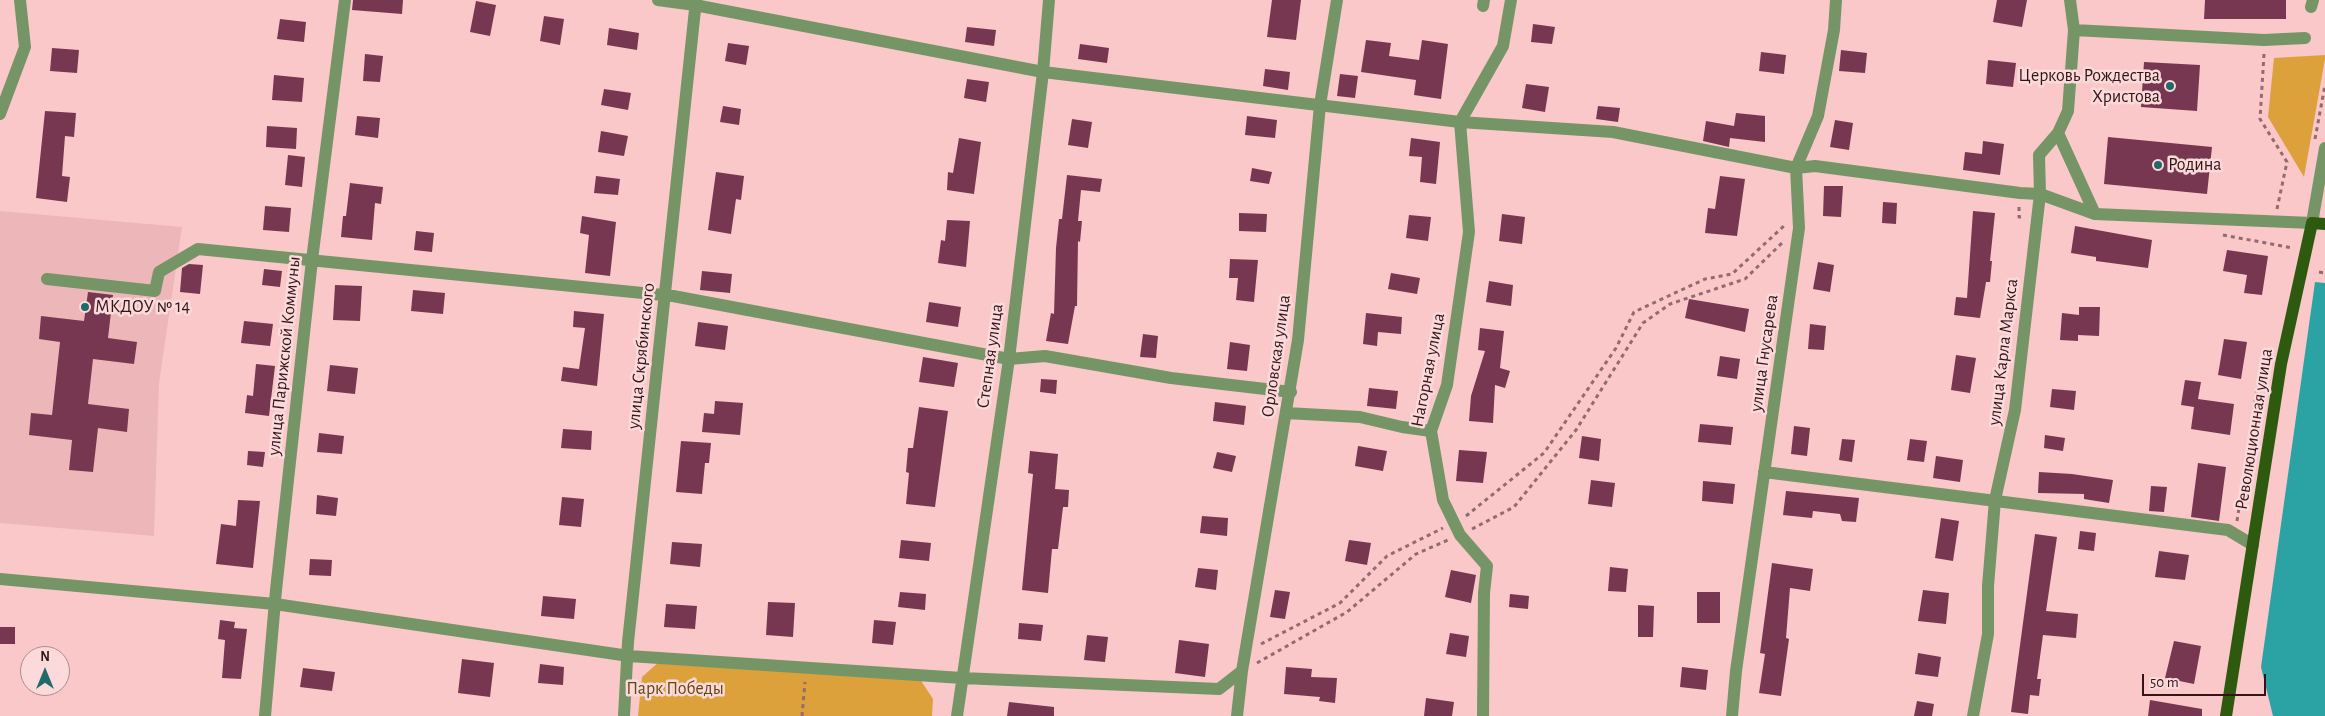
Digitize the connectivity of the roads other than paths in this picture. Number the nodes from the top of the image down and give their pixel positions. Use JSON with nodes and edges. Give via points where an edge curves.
{"nodes":[{"id":1,"x":20,"y":0,"type":"edge"},
{"id":2,"x":345,"y":0,"type":"edge"},
{"id":3,"x":658,"y":0,"type":"edge"},
{"id":4,"x":1049,"y":0,"type":"edge"},
{"id":5,"x":1337,"y":0,"type":"edge"},
{"id":6,"x":1511,"y":0,"type":"edge"},
{"id":7,"x":1836,"y":0,"type":"edge"},
{"id":8,"x":2070,"y":0,"type":"edge"},
{"id":9,"x":696,"y":2,"type":"edge"},
{"id":10,"x":2074,"y":30,"type":"junction"},
{"id":11,"x":2304,"y":38,"type":"dead end"},
{"id":12,"x":1043,"y":72,"type":"junction"},
{"id":13,"x":1320,"y":104,"type":"junction"},
{"id":14,"x":0,"y":114,"type":"edge"},
{"id":15,"x":1460,"y":122,"type":"junction"},
{"id":16,"x":2058,"y":133,"type":"junction"},
{"id":17,"x":2325,"y":148,"type":"edge"},
{"id":18,"x":1796,"y":168,"type":"junction"},
{"id":19,"x":2040,"y":194,"type":"junction"},
{"id":20,"x":2095,"y":214,"type":"junction"},
{"id":21,"x":2319,"y":223,"type":"edge"},
{"id":22,"x":312,"y":260,"type":"junction"},
{"id":23,"x":47,"y":280,"type":"dead end"},
{"id":24,"x":664,"y":296,"type":"junction"},
{"id":25,"x":1009,"y":359,"type":"junction"},
{"id":26,"x":1291,"y":392,"type":"junction"},
{"id":27,"x":1286,"y":414,"type":"junction"},
{"id":28,"x":1431,"y":431,"type":"junction"},
{"id":29,"x":1764,"y":472,"type":"junction"},
{"id":30,"x":1995,"y":500,"type":"junction"},
{"id":31,"x":2253,"y":545,"type":"junction"},
{"id":32,"x":0,"y":579,"type":"edge"},
{"id":33,"x":275,"y":604,"type":"junction"},
{"id":34,"x":628,"y":656,"type":"junction"},
{"id":35,"x":1242,"y":671,"type":"junction"},
{"id":36,"x":962,"y":678,"type":"junction"},
{"id":37,"x":265,"y":716,"type":"edge"},
{"id":38,"x":624,"y":716,"type":"edge"},
{"id":39,"x":957,"y":716,"type":"edge"},
{"id":40,"x":1238,"y":716,"type":"edge"},
{"id":41,"x":1483,"y":716,"type":"edge"},
{"id":42,"x":1732,"y":716,"type":"edge"},
{"id":43,"x":1974,"y":716,"type":"edge"},
{"id":44,"x":2226,"y":716,"type":"edge"}],
"edges":[{"from":1,"to":14,"type":"street","via":[[25,46]]},
{"from":2,"to":22,"type":"street","name":"улица Парижской Коммуны"},
{"from":3,"to":9,"type":"street"},
{"from":4,"to":12,"type":"street","name":"Степная улица"},
{"from":5,"to":13,"type":"street","name":"Орловская улица"},
{"from":6,"to":15,"type":"street","via":[[1503,46]]},
{"from":7,"to":18,"type":"street","name":"улица Гнусарева","via":[[1834,30],[1818,116]]},
{"from":8,"to":10,"type":"street","name":"улица Карла Маркса"},
{"from":9,"to":12,"type":"street"},
{"from":9,"to":24,"type":"street","name":"улица Скрябинского"},
{"from":10,"to":11,"type":"street","via":[[2264,40]]},
{"from":10,"to":16,"type":"street","name":"улица Карла Маркса","via":[[2068,111]]},
{"from":12,"to":13,"type":"street"},
{"from":12,"to":25,"type":"street","name":"Степная улица"},
{"from":13,"to":15,"type":"street"},
{"from":13,"to":26,"type":"street","name":"Орловская улица"},
{"from":15,"to":18,"type":"street","via":[[1613,132]]},
{"from":15,"to":28,"type":"street","name":"Нагорная улица","via":[[1470,232],[1447,385]]},
{"from":16,"to":19,"type":"street","name":"улица Карла Маркса","via":[[2039,154]]},
{"from":16,"to":20,"type":"street"},
{"from":17,"to":21,"type":"street","name":"Революционная улица"},
{"from":18,"to":19,"type":"street","via":[[1815,166]]},
{"from":18,"to":29,"type":"street","name":"улица Гнусарева","via":[[1799,228]]},
{"from":19,"to":20,"type":"street"},
{"from":19,"to":30,"type":"street","name":"улица Карла Маркса","via":[[2015,410]]},
{"from":20,"to":21,"type":"street"},
{"from":21,"to":31,"type":"main road","name":"Революционная улица","via":[[2281,364]]},
{"from":22,"to":23,"type":"street","via":[[198,249],[159,272],[155,290]]},
{"from":22,"to":24,"type":"street"},
{"from":22,"to":33,"type":"street","name":"улица Парижской Коммуны"},
{"from":24,"to":25,"type":"street"},
{"from":24,"to":34,"type":"street","name":"улица Скрябинского"},
{"from":25,"to":26,"type":"street","via":[[1045,356],[1171,378]]},
{"from":25,"to":36,"type":"street","name":"Степная улица"},
{"from":26,"to":27,"type":"street","name":"Орловская улица"},
{"from":27,"to":28,"type":"street","via":[[1360,417]]},
{"from":27,"to":35,"type":"street","name":"Орловская улица"},
{"from":28,"to":41,"type":"street","name":"Нагорная улица","via":[[1443,500],[1460,535],[1487,566]]},
{"from":29,"to":30,"type":"street"},
{"from":29,"to":42,"type":"street","name":"улица Гнусарева"},
{"from":30,"to":31,"type":"street","via":[[2228,530]]},
{"from":30,"to":43,"type":"street","name":"улица Карла Маркса","via":[[1988,586],[1988,634]]},
{"from":31,"to":44,"type":"main road","name":"Революционная улица"},
{"from":32,"to":33,"type":"street"},
{"from":33,"to":34,"type":"street"},
{"from":33,"to":37,"type":"street","name":"улица Парижской Коммуны"},
{"from":34,"to":36,"type":"street"},
{"from":34,"to":38,"type":"street","name":"улица Скрябинского"},
{"from":35,"to":36,"type":"street","via":[[1219,689]]},
{"from":35,"to":40,"type":"street","name":"Орловская улица"},
{"from":36,"to":39,"type":"street","name":"Степная улица"}]}
